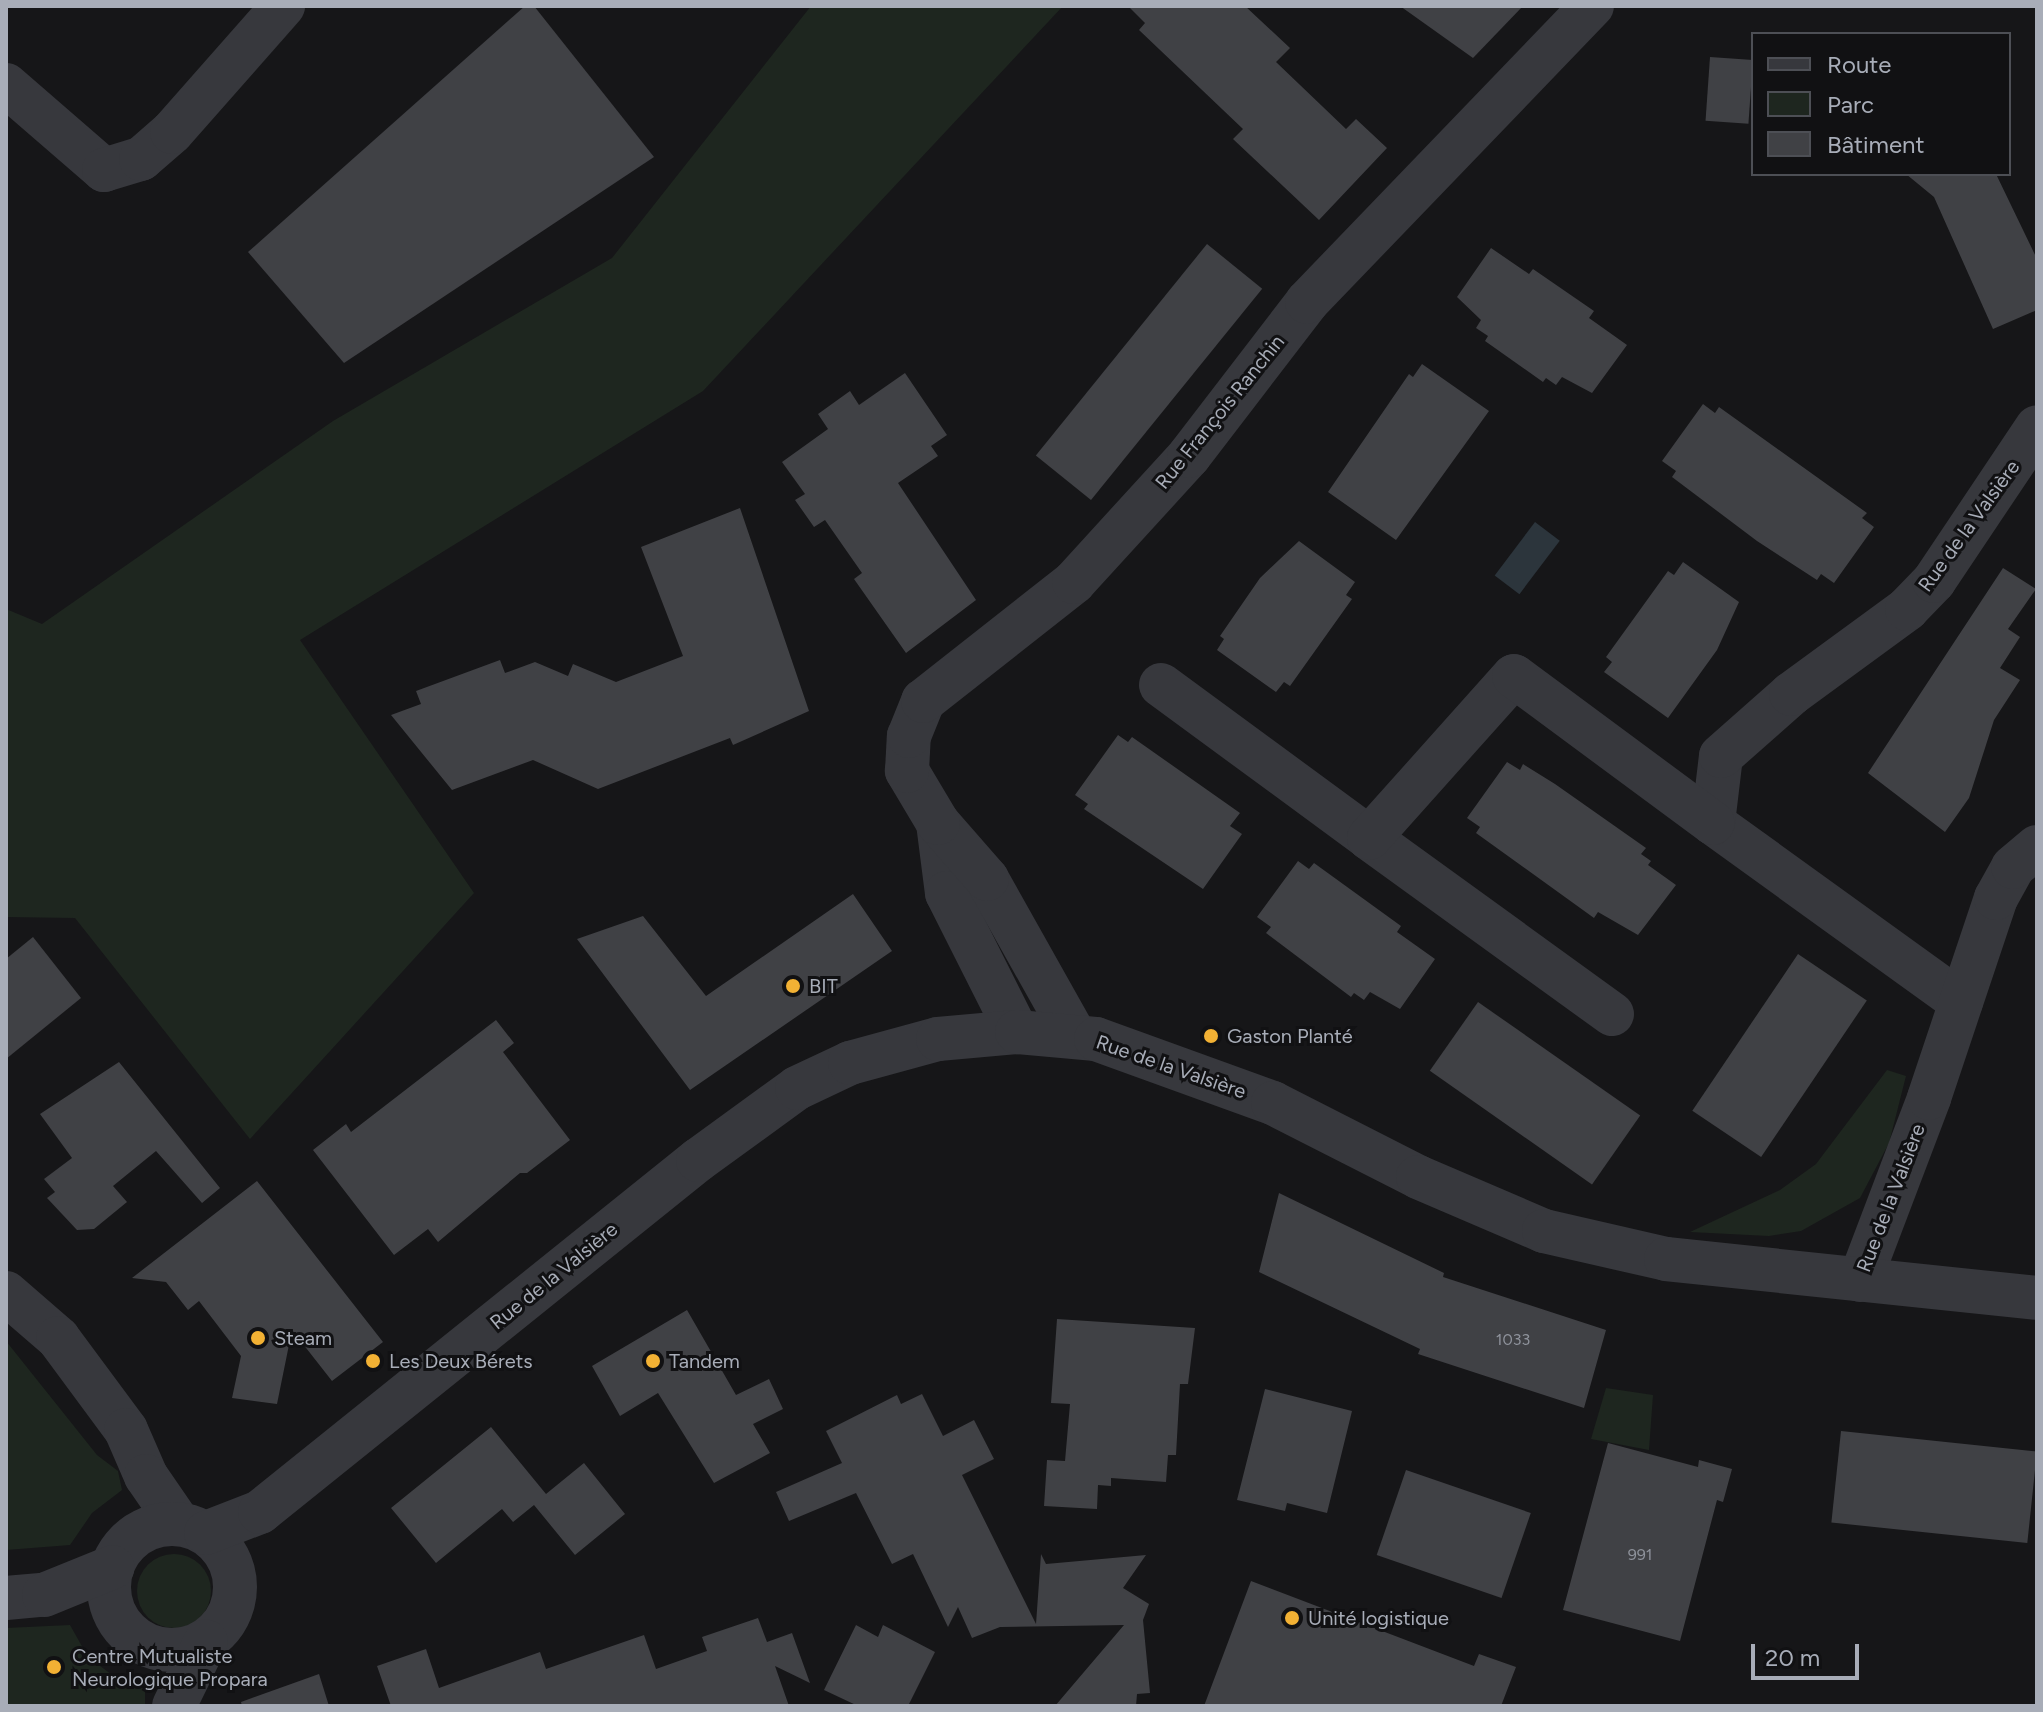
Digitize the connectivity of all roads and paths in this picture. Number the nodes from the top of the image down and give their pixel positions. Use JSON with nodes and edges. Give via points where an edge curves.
{"nodes":[{"id":1,"x":283,"y":6,"type":"edge"},
{"id":2,"x":1592,"y":6,"type":"edge"},
{"id":3,"x":6,"y":85,"type":"edge"},
{"id":4,"x":2037,"y":427,"type":"edge"},
{"id":5,"x":1161,"y":685,"type":"dead end"},
{"id":6,"x":938,"y":823,"type":"junction"},
{"id":7,"x":1713,"y":823,"type":"junction"},
{"id":8,"x":1369,"y":838,"type":"junction"},
{"id":9,"x":2037,"y":847,"type":"edge"},
{"id":10,"x":1961,"y":1002,"type":"junction"},
{"id":11,"x":1612,"y":1014,"type":"dead end"},
{"id":12,"x":1017,"y":1032,"type":"junction"},
{"id":13,"x":1075,"y":1036,"type":"junction"},
{"id":14,"x":1860,"y":1280,"type":"junction"},
{"id":15,"x":6,"y":1293,"type":"edge"},
{"id":16,"x":2037,"y":1298,"type":"edge"},
{"id":17,"x":146,"y":1476,"type":"junction"},
{"id":18,"x":260,"y":1512,"type":"junction"},
{"id":19,"x":192,"y":1529,"type":"junction"},
{"id":20,"x":117,"y":1558,"type":"junction"},
{"id":21,"x":235,"y":1579,"type":"junction"},
{"id":22,"x":25,"y":1596,"type":"edge"},
{"id":23,"x":129,"y":1630,"type":"junction"},
{"id":24,"x":206,"y":1641,"type":"junction"},
{"id":25,"x":174,"y":1704,"type":"edge"}],
"edges":[{"from":1,"to":3,"type":"street","via":[[172,132],[141,159],[104,170]]},
{"from":2,"to":6,"type":"street","name":"Rue François Ranchin","via":[[1307,302],[1189,456],[1074,582],[923,701],[909,736],[907,771]]},
{"from":4,"to":7,"type":"street","name":"Rue de la Valsière","via":[[1934,581],[1907,609],[1791,694],[1721,756]]},
{"from":5,"to":8,"type":"street"},
{"from":6,"to":12,"type":"street","name":"Rue François Ranchin","via":[[947,893]]},
{"from":6,"to":13,"type":"street","name":"Rue François Ranchin","via":[[987,879]]},
{"from":7,"to":8,"type":"street","via":[[1514,676]]},
{"from":7,"to":10,"type":"street"},
{"from":8,"to":11,"type":"street"},
{"from":9,"to":10,"type":"street","name":"Rue de la Valsière","via":[[2013,867],[1996,898]]},
{"from":10,"to":14,"type":"street","name":"Rue de la Valsière"},
{"from":12,"to":13,"type":"street","name":"Rue de la Valsière"},
{"from":12,"to":18,"type":"street","name":"Rue de la Valsière","via":[[938,1039],[850,1063],[797,1088],[698,1160]]},
{"from":13,"to":14,"type":"street","name":"Rue de la Valsière","via":[[1144,1055],[1273,1103],[1418,1177],[1544,1231],[1666,1259]]},
{"from":14,"to":16,"type":"street"},
{"from":15,"to":17,"type":"street","via":[[58,1338],[126,1430]]},
{"from":17,"to":19,"type":"street"},
{"from":17,"to":20,"type":"street"},
{"from":18,"to":19,"type":"street","name":"Rue de la Valsière"},
{"from":18,"to":21,"type":"street"},
{"from":19,"to":20,"type":"street","via":[[147,1529]]},
{"from":19,"to":21,"type":"street","via":[[230,1561]]},
{"from":20,"to":22,"type":"street"},
{"from":20,"to":23,"type":"street","via":[[111,1602]]},
{"from":21,"to":24,"type":"street","via":[[230,1614]]},
{"from":22,"to":23,"type":"street"},
{"from":23,"to":24,"type":"street","via":[[173,1650]]},
{"from":23,"to":25,"type":"street"},
{"from":24,"to":25,"type":"street"}]}
